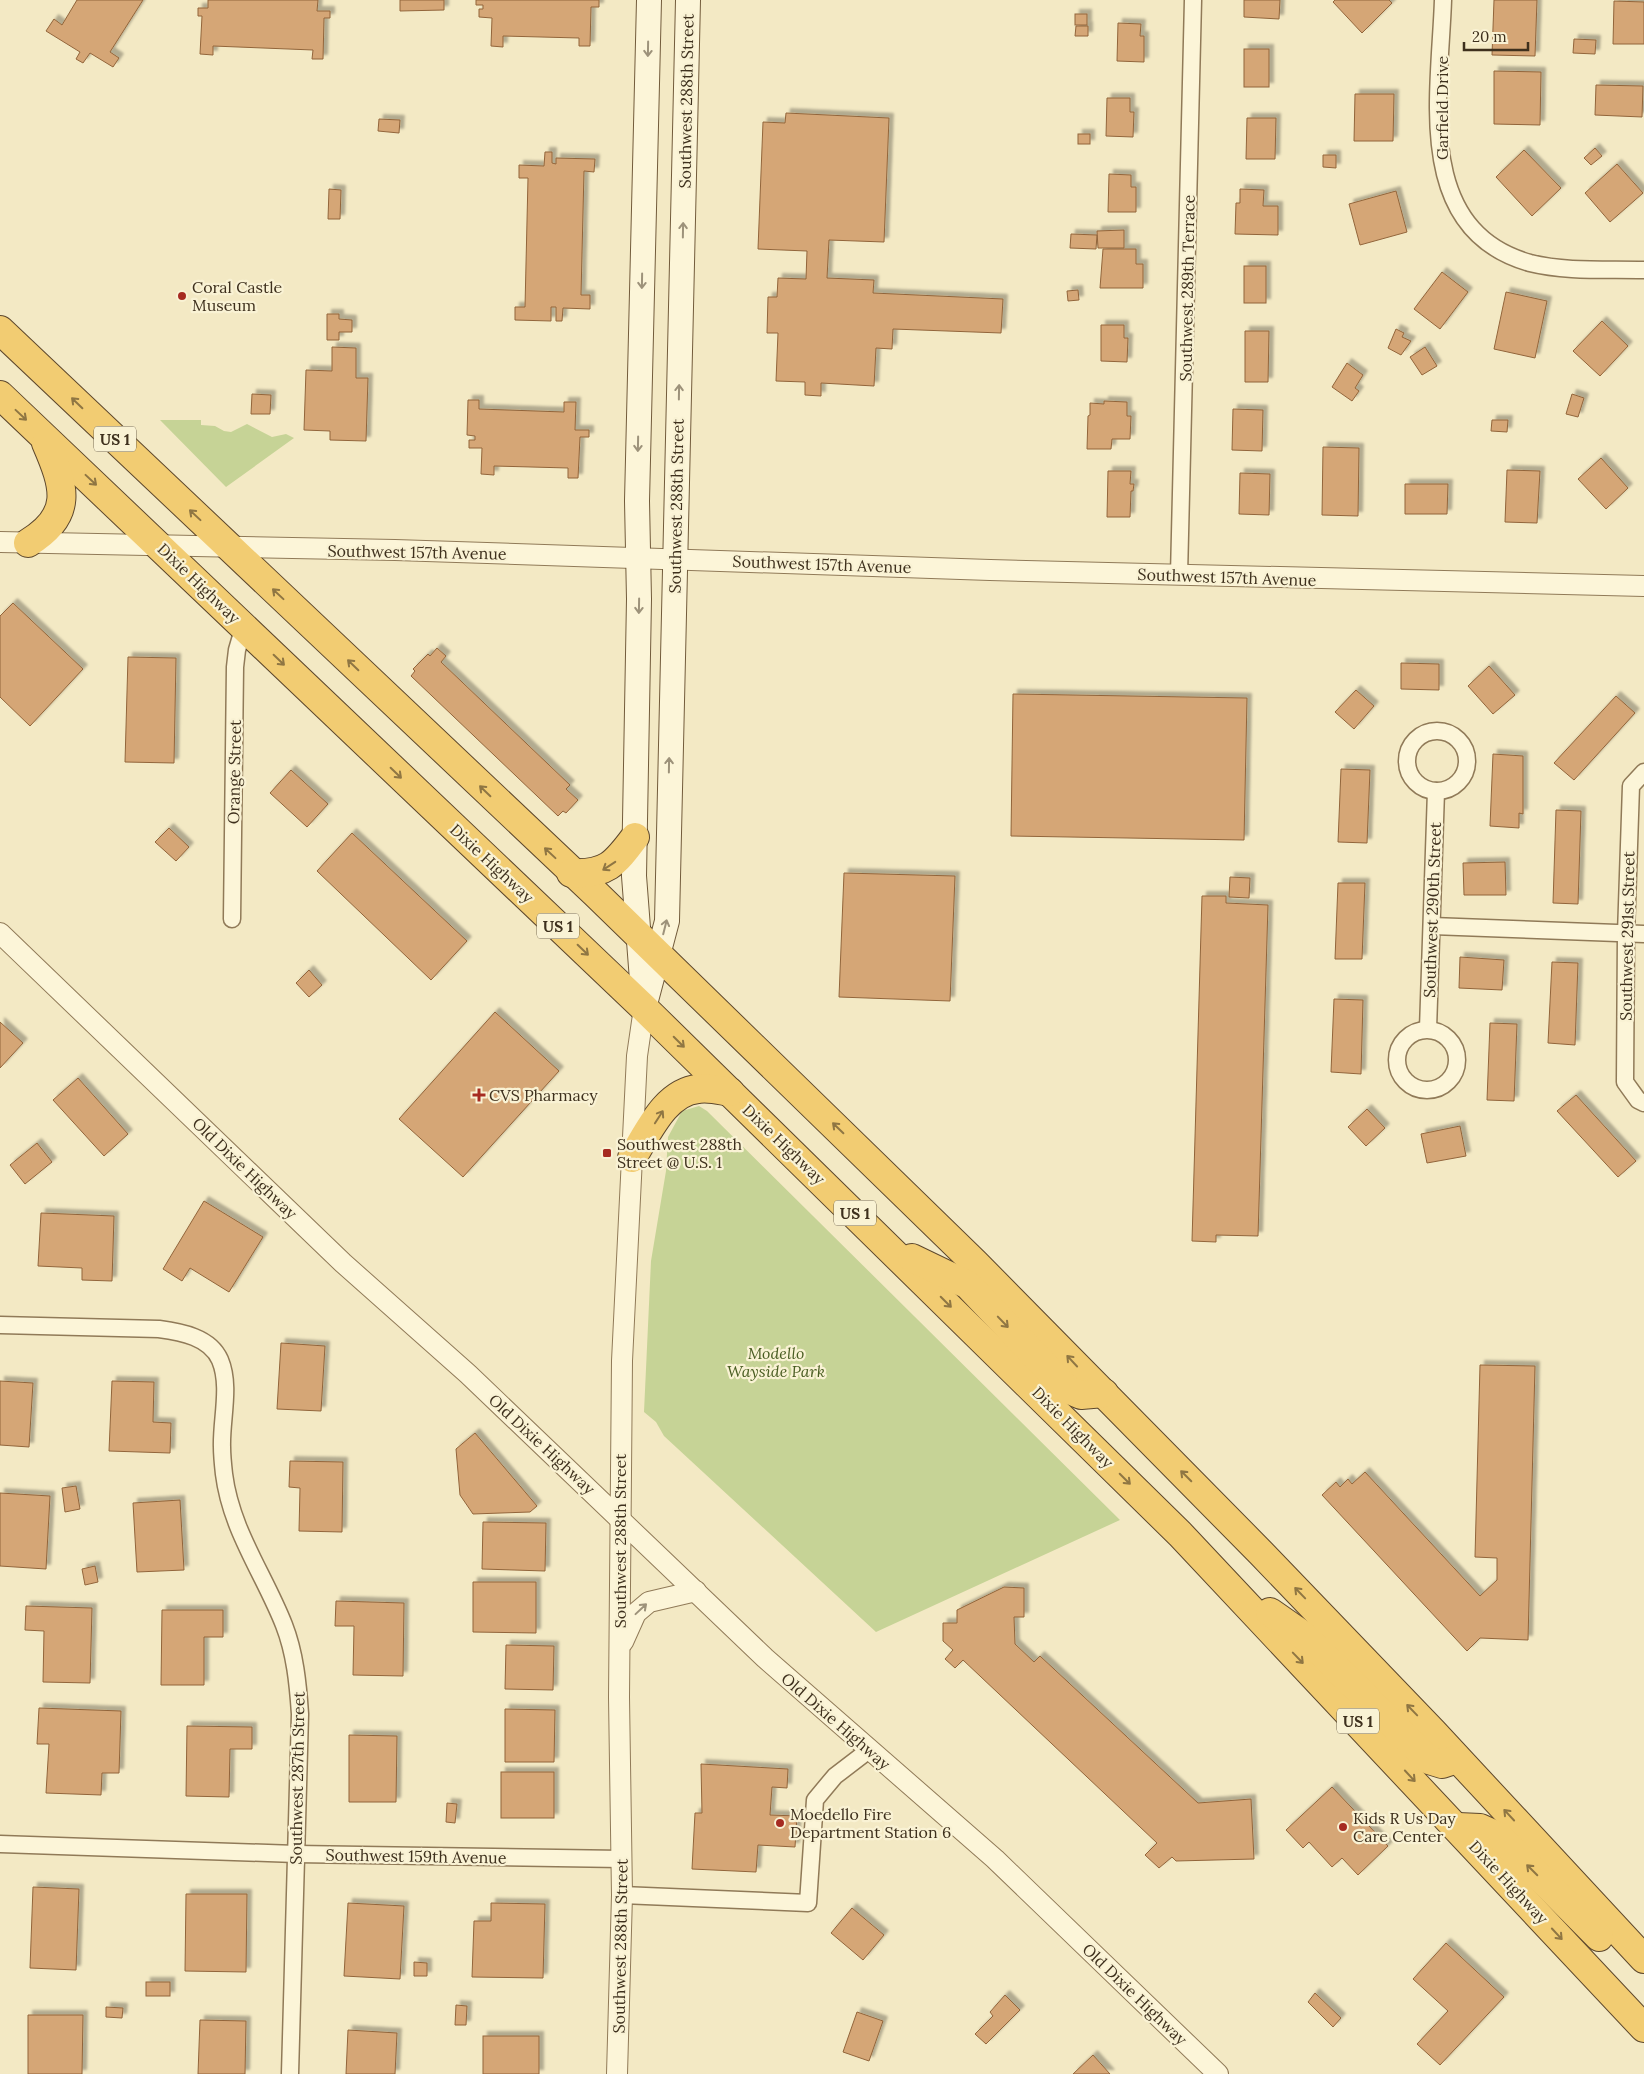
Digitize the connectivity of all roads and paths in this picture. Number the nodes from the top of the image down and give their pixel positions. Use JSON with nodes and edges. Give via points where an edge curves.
{"nodes":[{"id":1,"x":649,"y":0,"type":"edge"},
{"id":2,"x":688,"y":0,"type":"edge"},
{"id":3,"x":1193,"y":0,"type":"edge"},
{"id":4,"x":1443,"y":0,"type":"edge"},
{"id":5,"x":1644,"y":270,"type":"edge"},
{"id":6,"x":0,"y":330,"type":"edge"},
{"id":7,"x":0,"y":395,"type":"edge"},
{"id":8,"x":43,"y":435,"type":"junction"},
{"id":9,"x":0,"y":542,"type":"edge"},
{"id":10,"x":28,"y":543,"type":"junction"},
{"id":11,"x":162,"y":546,"type":"junction"},
{"id":12,"x":230,"y":548,"type":"junction"},
{"id":13,"x":637,"y":558,"type":"junction"},
{"id":14,"x":674,"y":559,"type":"junction"},
{"id":15,"x":1179,"y":575,"type":"junction"},
{"id":16,"x":1644,"y":586,"type":"edge"},
{"id":17,"x":244,"y":626,"type":"junction"},
{"id":18,"x":1644,"y":772,"type":"edge"},
{"id":19,"x":1436,"y":791,"type":"dead end"},
{"id":20,"x":635,"y":838,"type":"junction"},
{"id":21,"x":571,"y":873,"type":"junction"},
{"id":22,"x":232,"y":919,"type":"dead end"},
{"id":23,"x":1432,"y":926,"type":"junction"},
{"id":24,"x":0,"y":933,"type":"edge"},
{"id":25,"x":636,"y":934,"type":"junction"},
{"id":26,"x":1626,"y":934,"type":"junction"},
{"id":27,"x":1644,"y":934,"type":"edge"},
{"id":28,"x":658,"y":954,"type":"junction"},
{"id":29,"x":644,"y":1008,"type":"junction"},
{"id":30,"x":1428,"y":1029,"type":"dead end"},
{"id":31,"x":730,"y":1092,"type":"junction"},
{"id":32,"x":1641,"y":1101,"type":"edge"},
{"id":33,"x":632,"y":1158,"type":"junction"},
{"id":34,"x":890,"y":1248,"type":"junction"},
{"id":35,"x":0,"y":1325,"type":"edge"},
{"id":36,"x":1104,"y":1393,"type":"junction"},
{"id":37,"x":619,"y":1517,"type":"junction"},
{"id":38,"x":1228,"y":1583,"type":"junction"},
{"id":39,"x":696,"y":1591,"type":"junction"},
{"id":40,"x":619,"y":1651,"type":"junction"},
{"id":41,"x":869,"y":1750,"type":"junction"},
{"id":42,"x":1457,"y":1759,"type":"junction"},
{"id":43,"x":1458,"y":1827,"type":"junction"},
{"id":44,"x":0,"y":1844,"type":"edge"},
{"id":45,"x":296,"y":1854,"type":"junction"},
{"id":46,"x":622,"y":1859,"type":"junction"},
{"id":47,"x":622,"y":1895,"type":"junction"},
{"id":48,"x":1644,"y":1959,"type":"edge"},
{"id":49,"x":1644,"y":1975,"type":"edge"},
{"id":50,"x":1644,"y":2028,"type":"edge"},
{"id":51,"x":290,"y":2074,"type":"edge"},
{"id":52,"x":617,"y":2074,"type":"edge"},
{"id":53,"x":1218,"y":2074,"type":"edge"}],
"edges":[{"from":1,"to":13,"type":"main road","name":"Southwest 288th Street","one_way":true},
{"from":14,"to":2,"type":"main road","name":"Southwest 288th Street","one_way":true},
{"from":3,"to":15,"type":"street","name":"Southwest 289th Terrace"},
{"from":4,"to":5,"type":"street","name":"Garfield Drive","via":[[1439,109],[1442,169],[1452,201],[1467,224],[1479,236],[1522,260],[1550,267]]},
{"from":12,"to":6,"type":"highway","number":"US 1","one_way":true},
{"from":7,"to":8,"type":"highway","name":"Dixie Highway","number":"US 1","one_way":true},
{"from":8,"to":10,"type":"highway","via":[[60,476],[63,495],[60,513],[51,525]]},
{"from":8,"to":11,"type":"highway","name":"Dixie Highway","number":"US 1","one_way":true},
{"from":9,"to":10,"type":"street","name":"Southwest 157th Avenue"},
{"from":10,"to":11,"type":"street","name":"Southwest 157th Avenue"},
{"from":11,"to":12,"type":"street","name":"Southwest 157th Avenue"},
{"from":11,"to":17,"type":"highway","name":"Dixie Highway","number":"US 1"},
{"from":12,"to":13,"type":"street","name":"Southwest 157th Avenue"},
{"from":21,"to":12,"type":"highway","number":"US 1","one_way":true},
{"from":13,"to":14,"type":"street","name":"Southwest 157th Avenue"},
{"from":13,"to":20,"type":"main road","name":"Southwest 288th Street","one_way":true},
{"from":14,"to":15,"type":"street","name":"Southwest 157th Avenue"},
{"from":28,"to":14,"type":"main road","name":"Southwest 288th Street","one_way":true,"via":[[667,921]]},
{"from":15,"to":16,"type":"street","name":"Southwest 157th Avenue"},
{"from":17,"to":22,"type":"street","name":"Orange Street","via":[[235,667]]},
{"from":17,"to":29,"type":"highway","name":"Dixie Highway","number":"US 1","one_way":true},
{"from":18,"to":26,"type":"street","name":"Southwest 291st Street","via":[[1631,786]]},
{"from":19,"to":23,"type":"street","name":"Southwest 290th Street"},
{"from":20,"to":21,"type":"highway","one_way":true,"via":[[618,860],[608,867],[586,874]]},
{"from":20,"to":25,"type":"main road","name":"Southwest 288th Street"},
{"from":21,"to":25,"type":"highway","number":"US 1"},
{"from":23,"to":26,"type":"street"},
{"from":23,"to":30,"type":"street","name":"Southwest 290th Street"},
{"from":24,"to":37,"type":"street","name":"Old Dixie Highway","via":[[343,1263],[468,1374]]},
{"from":25,"to":28,"type":"highway","number":"US 1"},
{"from":25,"to":29,"type":"main road","name":"Southwest 288th Street"},
{"from":26,"to":27,"type":"street"},
{"from":26,"to":32,"type":"street","name":"Southwest 291st Street","via":[[1625,1082]]},
{"from":28,"to":29,"type":"main road","name":"Southwest 288th Street"},
{"from":36,"to":28,"type":"highway","number":"US 1","one_way":true},
{"from":29,"to":31,"type":"highway","name":"Dixie Highway","number":"US 1","one_way":true},
{"from":29,"to":33,"type":"street","name":"Southwest 288th Street","via":[[637,1056]]},
{"from":33,"to":31,"type":"highway","one_way":true,"via":[[667,1105],[678,1096],[699,1088]]},
{"from":31,"to":34,"type":"highway","name":"Dixie Highway","number":"US 1"},
{"from":33,"to":37,"type":"street","name":"Southwest 288th Street","via":[[622,1361]]},
{"from":34,"to":36,"type":"highway","one_way":true,"via":[[968,1286],[1066,1389],[1081,1395]]},
{"from":34,"to":38,"type":"highway","name":"Dixie Highway","number":"US 1","one_way":true},
{"from":35,"to":45,"type":"street","name":"Southwest 287th Street","via":[[159,1329],[195,1337],[213,1348],[224,1372],[222,1448],[230,1504],[252,1560],[284,1626],[298,1687]]},
{"from":42,"to":36,"type":"highway","number":"US 1","one_way":true},
{"from":37,"to":39,"type":"street","name":"Old Dixie Highway"},
{"from":37,"to":40,"type":"street","name":"Southwest 288th Street"},
{"from":38,"to":42,"type":"highway","via":[[1303,1635],[1429,1760],[1442,1764]]},
{"from":38,"to":43,"type":"highway","name":"Dixie Highway","number":"US 1","one_way":true},
{"from":40,"to":39,"type":"street","one_way":true,"via":[[636,1613],[649,1602]]},
{"from":39,"to":41,"type":"street","name":"Old Dixie Highway","via":[[765,1658]]},
{"from":40,"to":46,"type":"street","name":"Southwest 288th Street"},
{"from":41,"to":47,"type":"street","via":[[835,1776],[815,1800],[808,1903]]},
{"from":41,"to":53,"type":"street","name":"Old Dixie Highway","via":[[995,1859]]},
{"from":48,"to":42,"type":"highway","number":"US 1","one_way":true},
{"from":49,"to":43,"type":"highway","one_way":true,"via":[[1616,1955],[1500,1837],[1480,1828]]},
{"from":43,"to":50,"type":"highway","name":"Dixie Highway","number":"US 1","one_way":true},
{"from":44,"to":45,"type":"street","name":"Southwest 159th Avenue"},
{"from":45,"to":46,"type":"street","name":"Southwest 159th Avenue"},
{"from":45,"to":51,"type":"street","name":"Southwest 287th Street"},
{"from":46,"to":47,"type":"street","name":"Southwest 288th Street"},
{"from":47,"to":52,"type":"street","name":"Southwest 288th Street"}]}
